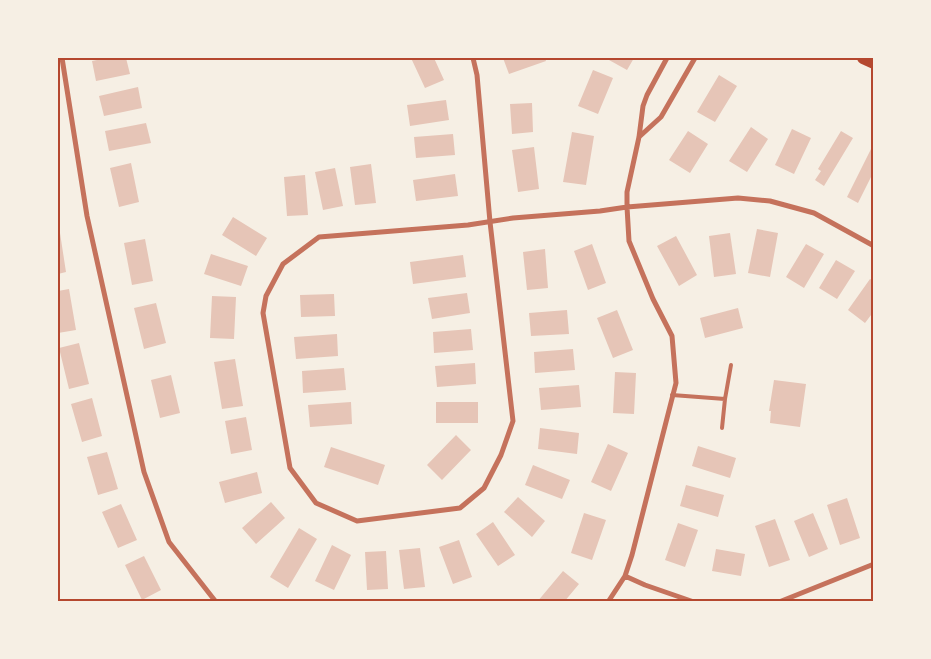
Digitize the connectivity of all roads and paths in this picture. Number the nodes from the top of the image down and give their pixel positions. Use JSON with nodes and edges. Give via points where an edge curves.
{"nodes":[{"id":1,"x":62,"y":58,"type":"edge"},
{"id":2,"x":473,"y":58,"type":"edge"},
{"id":3,"x":667,"y":58,"type":"edge"},
{"id":4,"x":695,"y":58,"type":"edge"},
{"id":5,"x":863,"y":58,"type":"edge"},
{"id":6,"x":874,"y":63,"type":"edge"},
{"id":7,"x":639,"y":137,"type":"junction"},
{"id":8,"x":627,"y":207,"type":"junction"},
{"id":9,"x":490,"y":222,"type":"junction"},
{"id":10,"x":874,"y":246,"type":"edge"},
{"id":11,"x":731,"y":365,"type":"dead end"},
{"id":12,"x":672,"y":396,"type":"junction"},
{"id":13,"x":725,"y":399,"type":"junction"},
{"id":14,"x":722,"y":428,"type":"dead end"},
{"id":15,"x":874,"y":564,"type":"edge"},
{"id":16,"x":625,"y":576,"type":"junction"},
{"id":17,"x":216,"y":602,"type":"edge"},
{"id":18,"x":608,"y":602,"type":"edge"},
{"id":19,"x":694,"y":602,"type":"edge"},
{"id":20,"x":779,"y":602,"type":"edge"}],
"edges":[{"from":1,"to":17,"type":"street","via":[[87,216],[144,472],[169,542]]},
{"from":2,"to":9,"type":"street"},
{"from":3,"to":7,"type":"street","via":[[645,100]]},
{"from":4,"to":7,"type":"street","via":[[661,117]]},
{"from":5,"to":6,"type":"highway"},
{"from":7,"to":8,"type":"street","via":[[627,192]]},
{"from":8,"to":9,"type":"street"},
{"from":8,"to":10,"type":"street","via":[[738,198],[770,201],[814,213]]},
{"from":8,"to":12,"type":"street","via":[[629,241],[652,299],[672,336],[676,383]]},
{"from":9,"to":9,"type":"street","via":[[319,237],[282,264],[266,296],[263,313],[290,468],[316,503],[357,521],[460,508],[484,488],[513,421]]},
{"from":11,"to":13,"type":"lane"},
{"from":12,"to":13,"type":"lane"},
{"from":12,"to":16,"type":"street"},
{"from":13,"to":14,"type":"lane"},
{"from":15,"to":20,"type":"street"},
{"from":16,"to":18,"type":"street"},
{"from":16,"to":19,"type":"street"}]}
